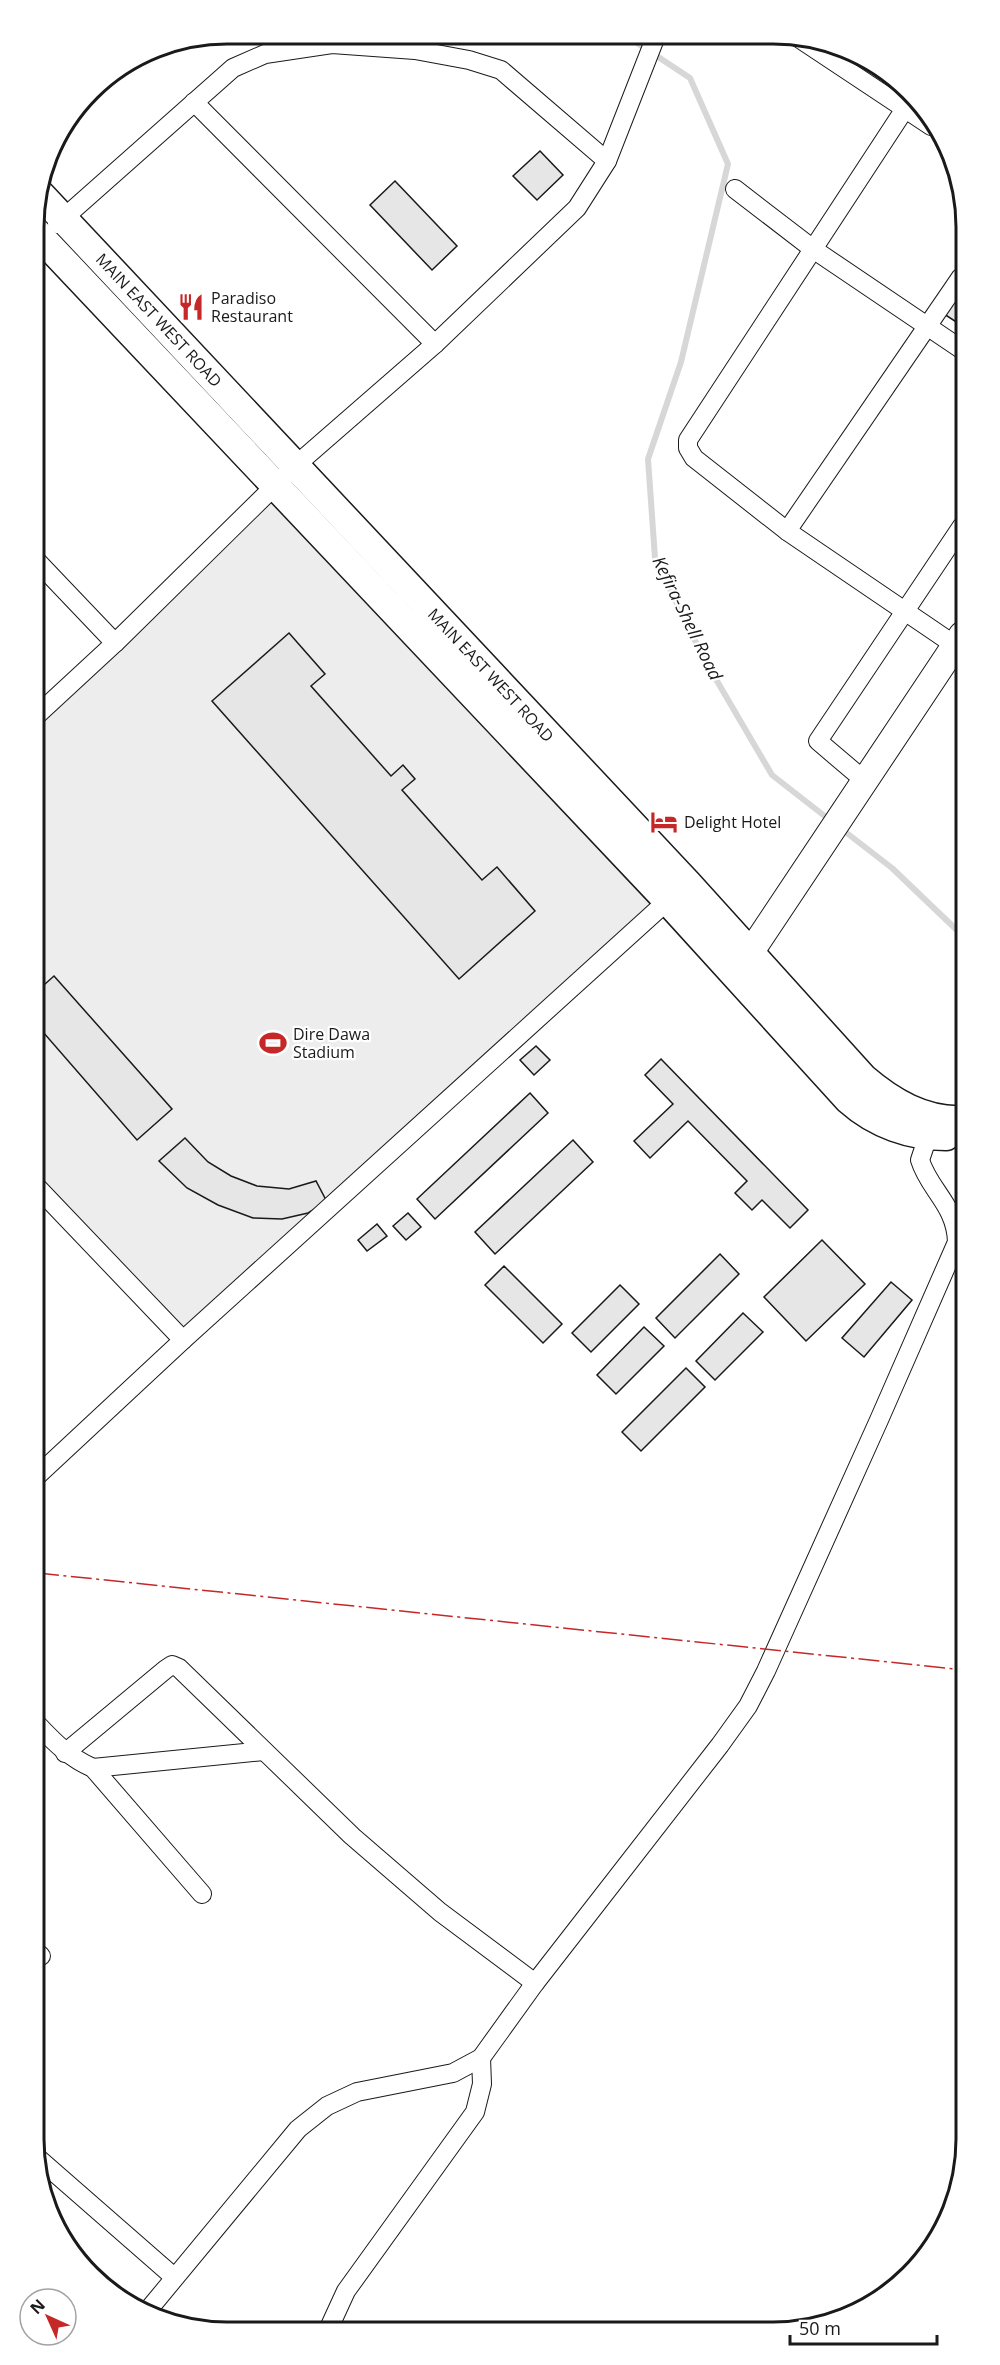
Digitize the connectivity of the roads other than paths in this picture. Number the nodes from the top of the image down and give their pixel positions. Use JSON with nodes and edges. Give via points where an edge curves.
{"nodes":[{"id":1,"x":653,"y":44,"type":"edge"},
{"id":2,"x":816,"y":49,"type":"edge"},
{"id":3,"x":906,"y":100,"type":"edge"},
{"id":4,"x":194,"y":102,"type":"junction"},
{"id":5,"x":908,"y":103,"type":"edge"},
{"id":6,"x":607,"y":161,"type":"junction"},
{"id":7,"x":735,"y":189,"type":"dead end"},
{"id":8,"x":45,"y":201,"type":"edge"},
{"id":9,"x":63,"y":219,"type":"junction"},
{"id":10,"x":44,"y":232,"type":"edge"},
{"id":11,"x":44,"y":245,"type":"edge"},
{"id":12,"x":813,"y":249,"type":"junction"},
{"id":13,"x":956,"y":284,"type":"edge"},
{"id":14,"x":928,"y":326,"type":"junction"},
{"id":15,"x":435,"y":344,"type":"junction"},
{"id":16,"x":956,"y":346,"type":"edge"},
{"id":17,"x":295,"y":466,"type":"junction"},
{"id":18,"x":275,"y":486,"type":"junction"},
{"id":19,"x":787,"y":531,"type":"junction"},
{"id":20,"x":956,"y":535,"type":"edge"},
{"id":21,"x":44,"y":569,"type":"edge"},
{"id":22,"x":904,"y":612,"type":"junction"},
{"id":23,"x":428,"y":628,"type":"junction"},
{"id":24,"x":956,"y":642,"type":"edge"},
{"id":25,"x":115,"y":644,"type":"junction"},
{"id":26,"x":956,"y":650,"type":"edge"},
{"id":27,"x":44,"y":709,"type":"edge"},
{"id":28,"x":865,"y":781,"type":"junction"},
{"id":29,"x":678,"y":892,"type":"junction"},
{"id":30,"x":740,"y":962,"type":"junction"},
{"id":31,"x":956,"y":1121,"type":"edge"},
{"id":32,"x":931,"y":1126,"type":"junction"},
{"id":33,"x":956,"y":1134,"type":"edge"},
{"id":34,"x":44,"y":1194,"type":"edge"},
{"id":35,"x":956,"y":1237,"type":"edge"},
{"id":36,"x":956,"y":1244,"type":"edge"},
{"id":37,"x":183,"y":1340,"type":"junction"},
{"id":38,"x":44,"y":1469,"type":"edge"},
{"id":39,"x":44,"y":1731,"type":"edge"},
{"id":40,"x":264,"y":1751,"type":"junction"},
{"id":41,"x":65,"y":1753,"type":"junction"},
{"id":42,"x":93,"y":1768,"type":"junction"},
{"id":43,"x":202,"y":1894,"type":"dead end"},
{"id":44,"x":535,"y":1983,"type":"junction"},
{"id":45,"x":481,"y":2058,"type":"junction"},
{"id":46,"x":45,"y":2163,"type":"edge"},
{"id":47,"x":174,"y":2277,"type":"junction"},
{"id":48,"x":150,"y":2305,"type":"edge"},
{"id":49,"x":332,"y":2322,"type":"edge"}],
"edges":[{"from":1,"to":6,"type":"street"},
{"from":2,"to":3,"type":"street"},
{"from":4,"to":6,"type":"street","via":[[233,68],[265,54],[332,44],[416,50],[501,70]]},
{"from":4,"to":9,"type":"street"},
{"from":4,"to":15,"type":"street"},
{"from":5,"to":12,"type":"street"},
{"from":6,"to":15,"type":"street","via":[[576,208]]},
{"from":7,"to":12,"type":"street"},
{"from":8,"to":9,"type":"main road","name":"MAIN EAST WEST ROAD"},
{"from":9,"to":10,"type":"street"},
{"from":9,"to":17,"type":"main road","name":"MAIN EAST WEST ROAD"},
{"from":11,"to":18,"type":"main road","name":"MAIN EAST WEST ROAD"},
{"from":12,"to":14,"type":"street"},
{"from":12,"to":19,"type":"street","via":[[688,440],[694,458]]},
{"from":13,"to":14,"type":"street"},
{"from":14,"to":16,"type":"street"},
{"from":14,"to":19,"type":"street"},
{"from":15,"to":17,"type":"street"},
{"from":17,"to":18,"type":"street"},
{"from":17,"to":23,"type":"main road","name":"MAIN EAST WEST ROAD"},
{"from":18,"to":23,"type":"main road","name":"MAIN EAST WEST ROAD"},
{"from":18,"to":25,"type":"street"},
{"from":19,"to":22,"type":"street"},
{"from":20,"to":22,"type":"street"},
{"from":21,"to":25,"type":"street"},
{"from":22,"to":24,"type":"street"},
{"from":22,"to":28,"type":"street","via":[[818,741]]},
{"from":23,"to":29,"type":"main road","name":"MAIN EAST WEST ROAD"},
{"from":25,"to":27,"type":"street"},
{"from":26,"to":28,"type":"street"},
{"from":28,"to":30,"type":"street"},
{"from":29,"to":30,"type":"main road","name":"MAIN EAST WEST ROAD"},
{"from":29,"to":37,"type":"street"},
{"from":30,"to":32,"type":"main road","name":"MAIN EAST WEST ROAD","via":[[862,1112],[899,1129]]},
{"from":31,"to":32,"type":"main road","name":"MAIN EAST WEST ROAD"},
{"from":32,"to":33,"type":"main road","name":"MAIN EAST WEST ROAD"},
{"from":32,"to":35,"type":"street","via":[[920,1160],[952,1216]]},
{"from":34,"to":37,"type":"street"},
{"from":36,"to":44,"type":"street","via":[[748,1706]]},
{"from":37,"to":38,"type":"street"},
{"from":39,"to":41,"type":"street"},
{"from":40,"to":41,"type":"street","via":[[172,1665]]},
{"from":40,"to":42,"type":"street"},
{"from":40,"to":44,"type":"street","via":[[352,1836],[440,1912]]},
{"from":41,"to":42,"type":"street"},
{"from":42,"to":43,"type":"street"},
{"from":44,"to":45,"type":"street"},
{"from":45,"to":47,"type":"street","via":[[453,2073],[357,2092],[327,2106],[298,2129]]},
{"from":45,"to":49,"type":"street","via":[[482,2084],[475,2112],[346,2291]]},
{"from":46,"to":47,"type":"street"},
{"from":47,"to":48,"type":"street"}]}
